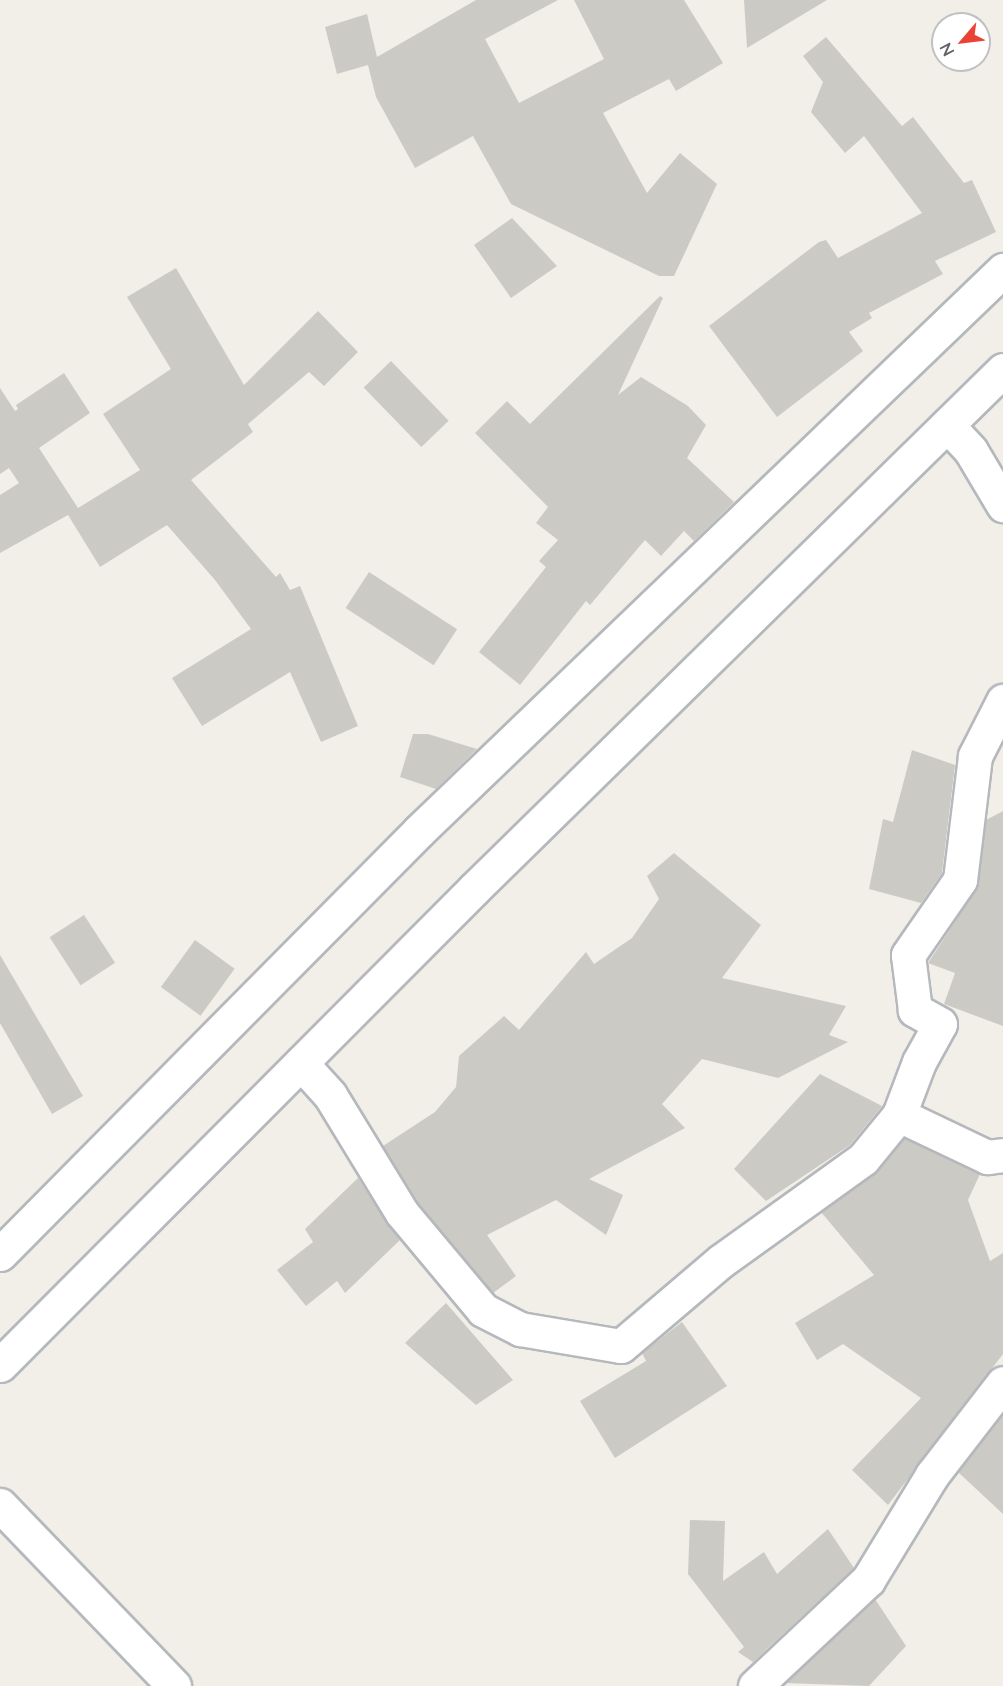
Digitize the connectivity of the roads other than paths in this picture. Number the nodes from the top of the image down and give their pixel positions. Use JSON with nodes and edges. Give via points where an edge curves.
{"nodes":[{"id":1,"x":1003,"y":270,"type":"edge"},
{"id":2,"x":1003,"y":370,"type":"edge"},
{"id":3,"x":947,"y":425,"type":"junction"},
{"id":4,"x":1003,"y":506,"type":"edge"},
{"id":5,"x":1003,"y":701,"type":"edge"},
{"id":6,"x":301,"y":1063,"type":"junction"},
{"id":7,"x":899,"y":1115,"type":"junction"},
{"id":8,"x":1003,"y":1155,"type":"edge"},
{"id":9,"x":0,"y":1254,"type":"edge"},
{"id":10,"x":0,"y":1365,"type":"edge"},
{"id":11,"x":1003,"y":1383,"type":"edge"},
{"id":12,"x":0,"y":1505,"type":"edge"},
{"id":13,"x":174,"y":1686,"type":"edge"},
{"id":14,"x":755,"y":1686,"type":"edge"}],
"edges":[{"from":1,"to":9,"type":"street","via":[[419,831]]},
{"from":2,"to":3,"type":"street"},
{"from":3,"to":4,"type":"street","via":[[971,451]]},
{"from":3,"to":6,"type":"street"},
{"from":5,"to":7,"type":"street","via":[[975,756],[960,880],[908,955],[915,1010],[940,1024],[919,1062]]},
{"from":6,"to":7,"type":"street","via":[[330,1095],[402,1213],[483,1310],[520,1329],[621,1346],[721,1261],[863,1159]]},
{"from":6,"to":10,"type":"street"},
{"from":7,"to":8,"type":"street","via":[[987,1157]]},
{"from":11,"to":14,"type":"street","via":[[932,1475],[868,1580]]},
{"from":12,"to":13,"type":"street"}]}
